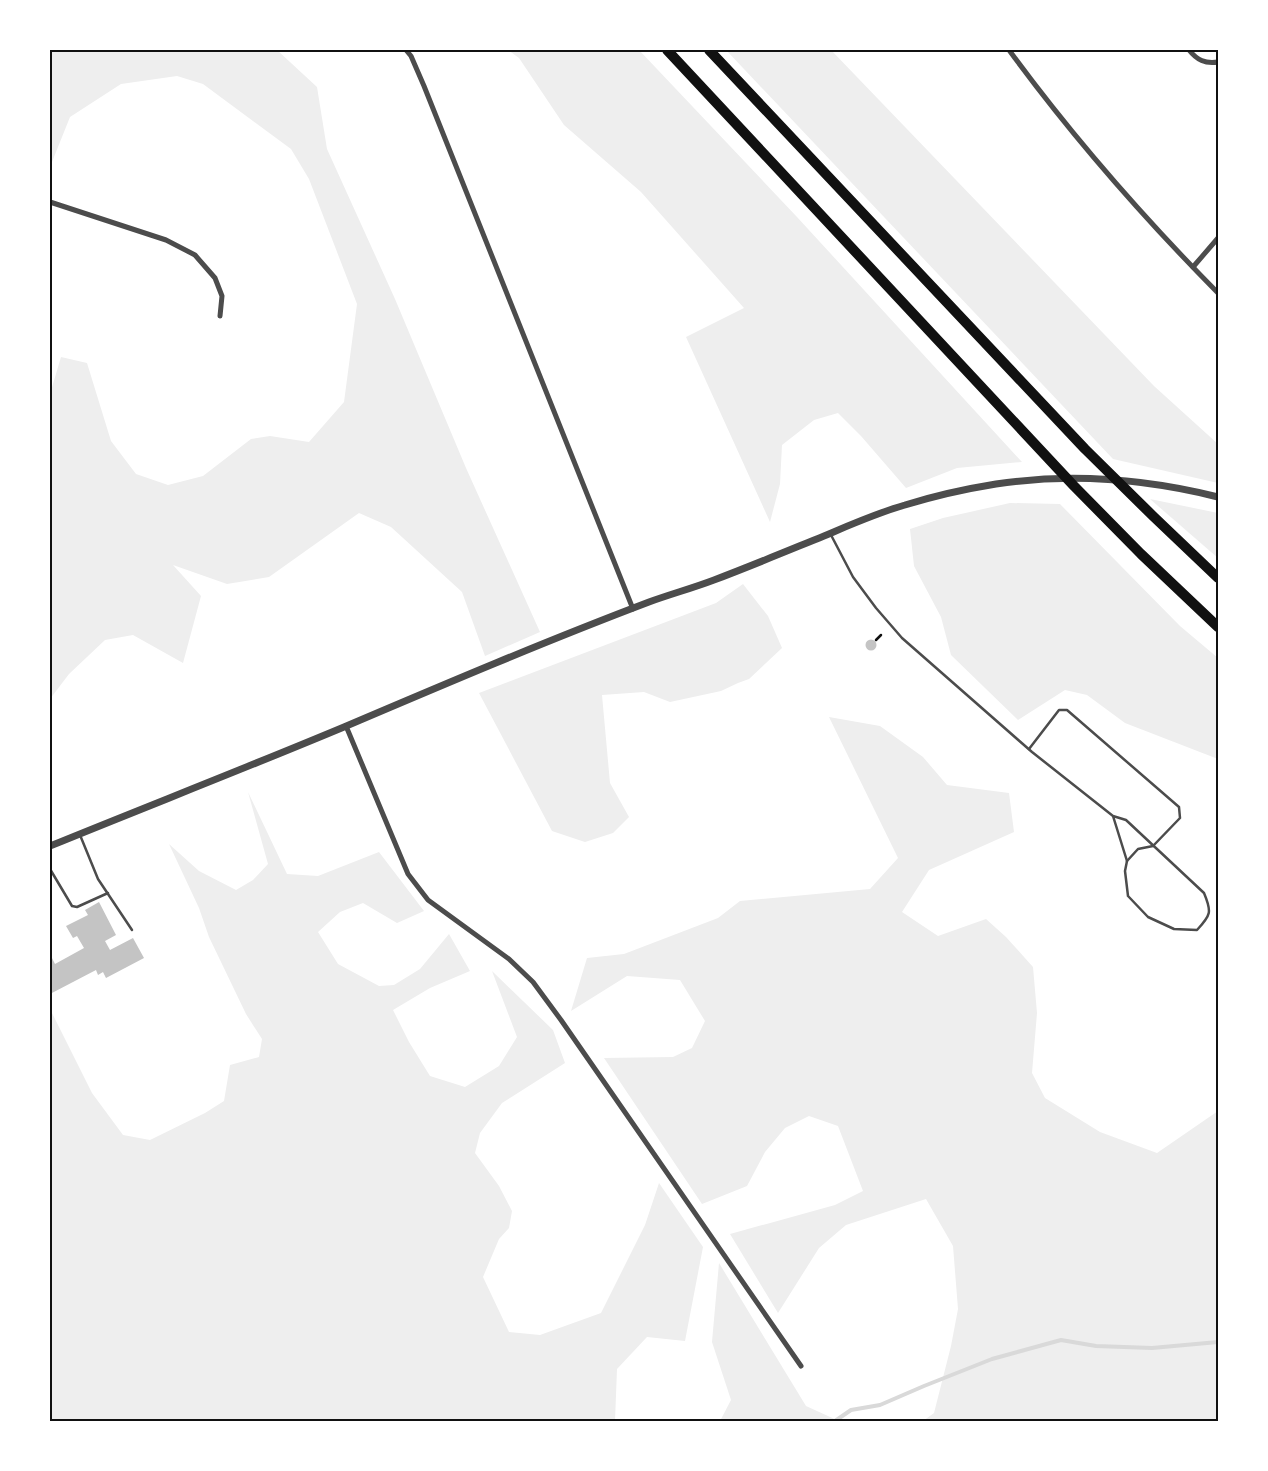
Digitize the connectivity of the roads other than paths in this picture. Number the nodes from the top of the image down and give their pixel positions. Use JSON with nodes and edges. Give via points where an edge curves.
{"nodes":[{"id":1,"x":406,"y":50,"type":"edge"},
{"id":2,"x":667,"y":50,"type":"edge"},
{"id":3,"x":709,"y":50,"type":"edge"},
{"id":4,"x":1009,"y":50,"type":"edge"},
{"id":5,"x":1189,"y":50,"type":"edge"},
{"id":6,"x":1218,"y":62,"type":"edge"},
{"id":7,"x":50,"y":202,"type":"edge"},
{"id":8,"x":1218,"y":238,"type":"edge"},
{"id":9,"x":1193,"y":267,"type":"junction"},
{"id":10,"x":1218,"y":293,"type":"edge"},
{"id":11,"x":220,"y":316,"type":"dead end"},
{"id":12,"x":1218,"y":497,"type":"edge"},
{"id":13,"x":830,"y":533,"type":"junction"},
{"id":14,"x":1218,"y":578,"type":"edge"},
{"id":15,"x":633,"y":609,"type":"junction"},
{"id":16,"x":1218,"y":627,"type":"edge"},
{"id":17,"x":346,"y":726,"type":"junction"},
{"id":18,"x":1029,"y":749,"type":"junction"},
{"id":19,"x":1113,"y":816,"type":"junction"},
{"id":20,"x":80,"y":834,"type":"junction"},
{"id":21,"x":50,"y":846,"type":"edge"},
{"id":22,"x":1153,"y":846,"type":"junction"},
{"id":23,"x":1127,"y":861,"type":"junction"},
{"id":24,"x":50,"y":869,"type":"edge"},
{"id":25,"x":108,"y":893,"type":"junction"},
{"id":26,"x":132,"y":930,"type":"dead end"},
{"id":27,"x":801,"y":1366,"type":"dead end"}],
"edges":[{"from":1,"to":15,"type":"street","via":[[428,95]]},
{"from":2,"to":16,"type":"highway","via":[[1074,486]]},
{"from":3,"to":14,"type":"highway","via":[[1085,449]]},
{"from":4,"to":9,"type":"street","via":[[1101,166]]},
{"from":5,"to":6,"type":"street","via":[[1201,61]]},
{"from":7,"to":11,"type":"street","via":[[166,240],[195,256],[215,278],[222,296]]},
{"from":8,"to":9,"type":"street"},
{"from":9,"to":10,"type":"street"},
{"from":12,"to":13,"type":"street","via":[[1114,480],[1012,482],[910,503]]},
{"from":13,"to":15,"type":"street"},
{"from":13,"to":18,"type":"lane","via":[[853,577],[902,638]]},
{"from":15,"to":17,"type":"street"},
{"from":17,"to":20,"type":"street"},
{"from":17,"to":27,"type":"street","via":[[408,874],[428,900],[509,959],[533,982]]},
{"from":18,"to":19,"type":"lane"},
{"from":18,"to":22,"type":"lane","via":[[1059,710],[1067,710],[1179,807],[1180,818]]},
{"from":19,"to":22,"type":"lane","via":[[1126,820]]},
{"from":19,"to":23,"type":"lane"},
{"from":20,"to":21,"type":"street"},
{"from":20,"to":25,"type":"lane","via":[[98,879]]},
{"from":22,"to":23,"type":"lane","via":[[1138,849]]},
{"from":22,"to":23,"type":"lane","via":[[1204,893],[1210,907],[1207,918],[1197,930],[1174,929],[1148,917],[1128,896]]},
{"from":24,"to":25,"type":"lane","via":[[72,906],[77,907]]},
{"from":25,"to":26,"type":"lane"}]}
